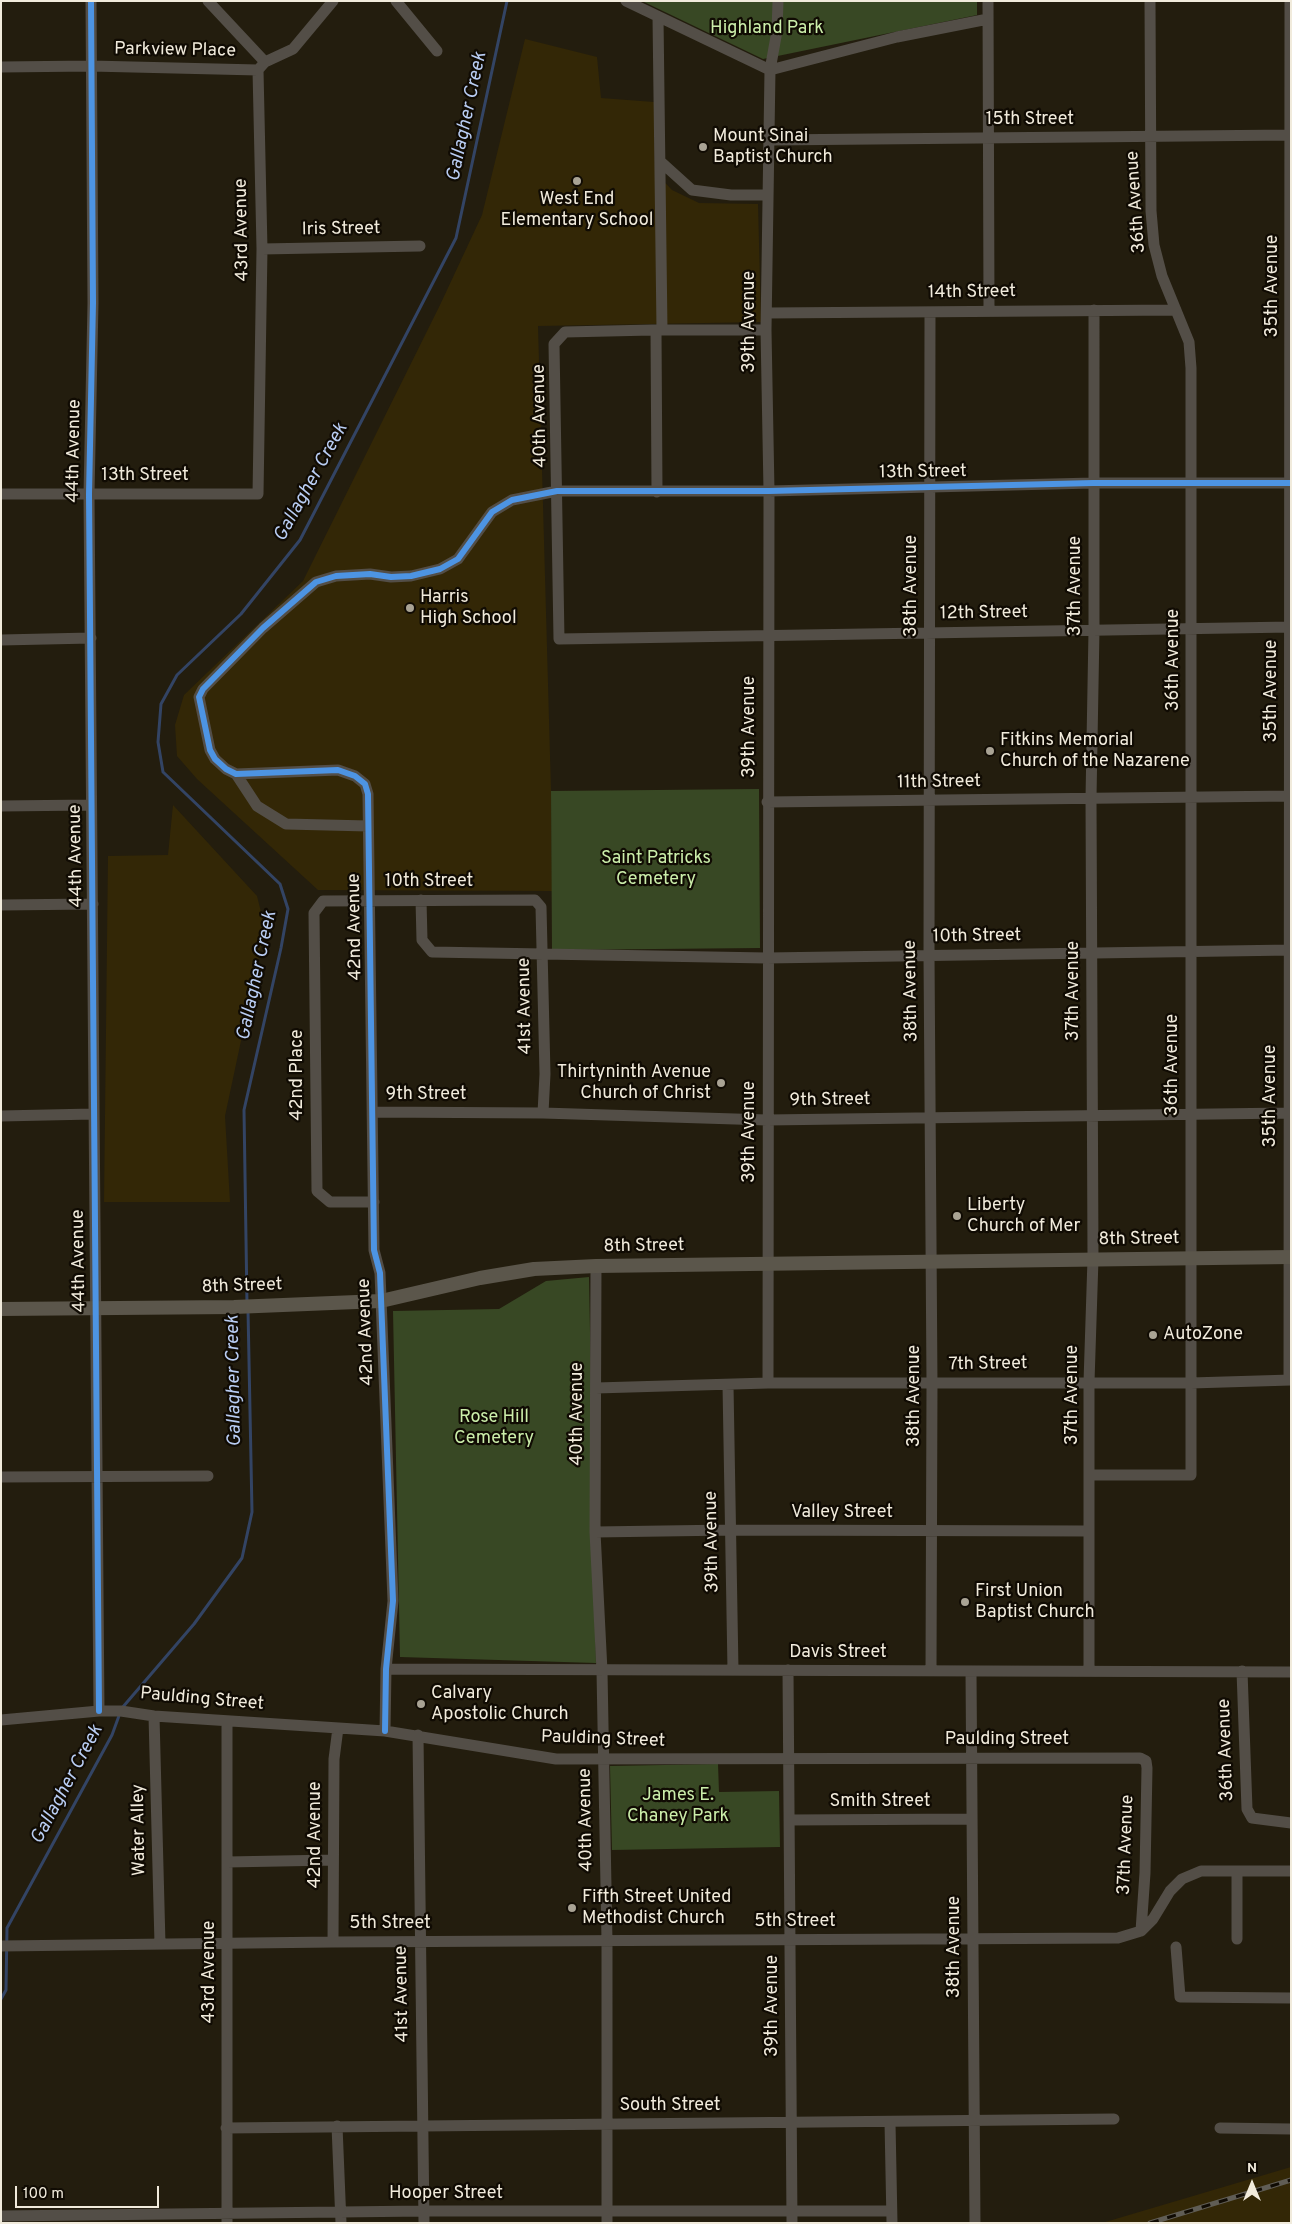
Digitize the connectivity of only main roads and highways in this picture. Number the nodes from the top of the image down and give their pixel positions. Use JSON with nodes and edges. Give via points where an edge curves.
{"nodes":[{"id":1,"x":1289,"y":1257,"type":"edge"},
{"id":2,"x":1,"y":1309,"type":"edge"}],
"edges":[{"from":1,"to":2,"type":"main road","name":"8th Street","via":[[596,1266],[534,1269],[381,1301],[234,1307]]}]}
